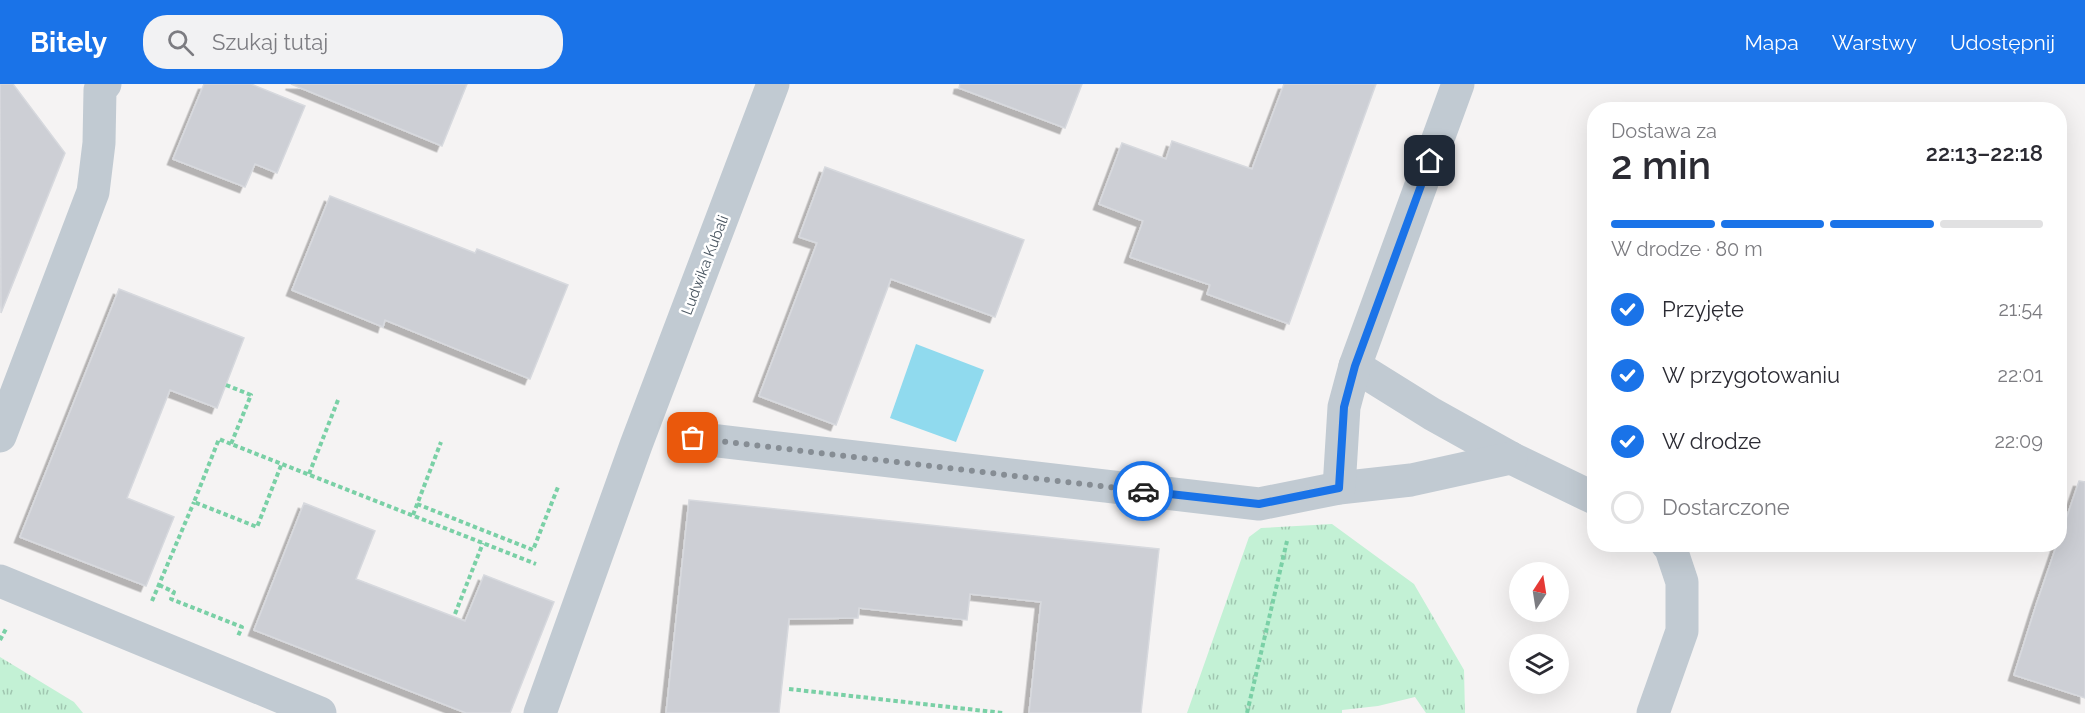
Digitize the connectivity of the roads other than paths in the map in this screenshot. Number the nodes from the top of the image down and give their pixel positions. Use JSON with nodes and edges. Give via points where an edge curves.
{"nodes":[{"id":1,"x":105,"y":84,"type":"edge"},
{"id":2,"x":773,"y":84,"type":"edge"},
{"id":3,"x":1458,"y":84,"type":"edge"},
{"id":4,"x":1355,"y":366,"type":"junction"},
{"id":5,"x":0,"y":436,"type":"edge"},
{"id":6,"x":693,"y":438,"type":"dead end"},
{"id":7,"x":1511,"y":458,"type":"junction"},
{"id":8,"x":1339,"y":488,"type":"junction"},
{"id":9,"x":1587,"y":495,"type":"edge"},
{"id":10,"x":1672,"y":552,"type":"edge"},
{"id":11,"x":0,"y":581,"type":"edge"},
{"id":12,"x":321,"y":713,"type":"edge"},
{"id":13,"x":540,"y":713,"type":"edge"},
{"id":14,"x":1653,"y":713,"type":"edge"}],
"edges":[{"from":1,"to":5,"type":"street","via":[[100,90],[93,192]]},
{"from":2,"to":13,"type":"street","name":"Ludwika Kubali","via":[[636,445]]},
{"from":3,"to":4,"type":"street"},
{"from":4,"to":7,"type":"street"},
{"from":4,"to":8,"type":"street","via":[[1344,407]]},
{"from":6,"to":8,"type":"street","via":[[1259,504]]},
{"from":7,"to":8,"type":"street","via":[[1411,480]]},
{"from":7,"to":9,"type":"street"},
{"from":10,"to":14,"type":"street","via":[[1682,582],[1682,631]]},
{"from":11,"to":12,"type":"street"}]}
